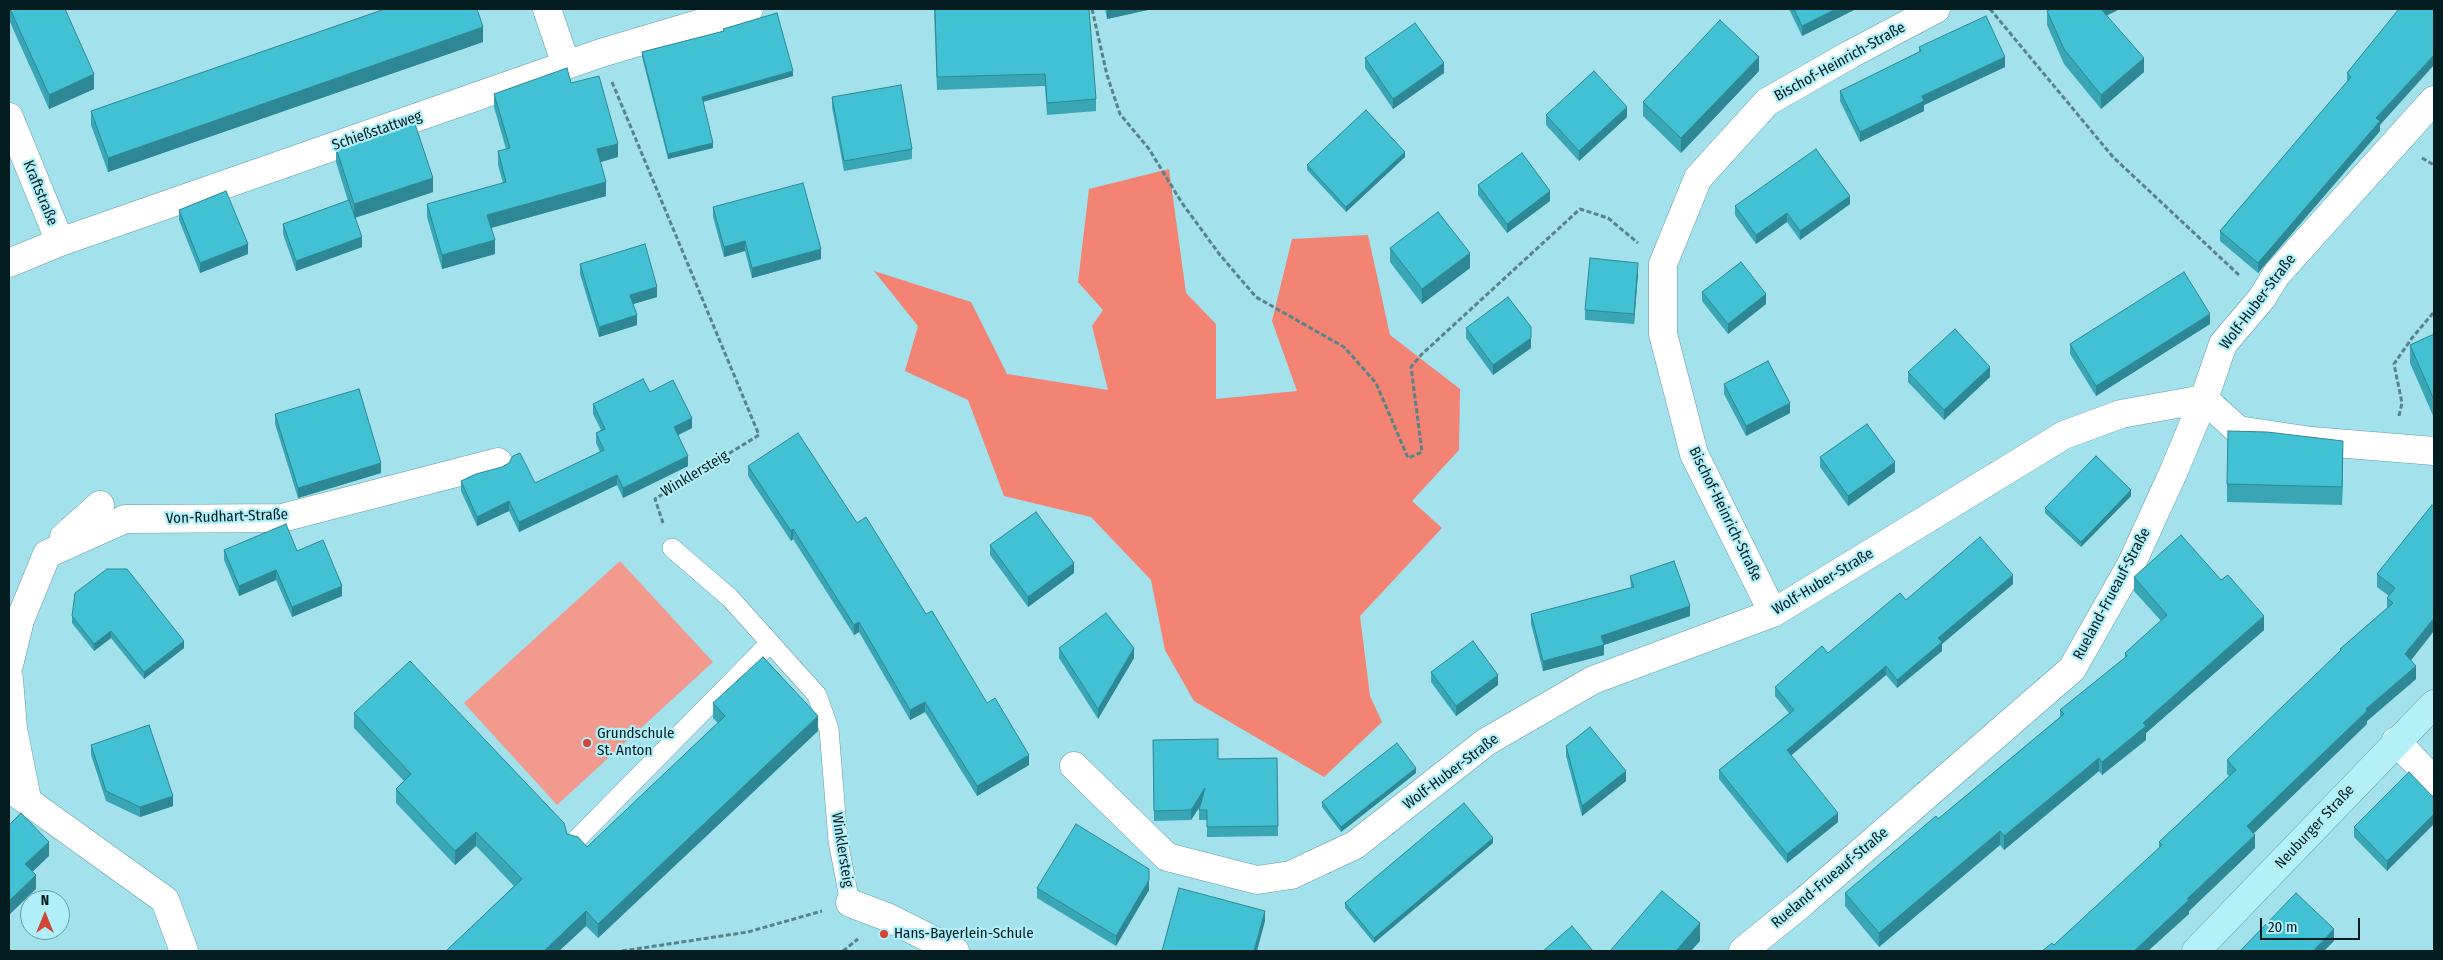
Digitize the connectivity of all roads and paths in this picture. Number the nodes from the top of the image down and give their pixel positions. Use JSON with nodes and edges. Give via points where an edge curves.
{"nodes":[{"id":1,"x":547,"y":9,"type":"edge"},
{"id":2,"x":749,"y":9,"type":"edge"},
{"id":3,"x":1092,"y":9,"type":"edge"},
{"id":4,"x":1936,"y":9,"type":"edge"},
{"id":5,"x":1990,"y":9,"type":"edge"},
{"id":6,"x":601,"y":53,"type":"junction"},
{"id":7,"x":566,"y":65,"type":"junction"},
{"id":8,"x":2434,"y":100,"type":"edge"},
{"id":9,"x":9,"y":117,"type":"edge"},
{"id":10,"x":60,"y":242,"type":"junction"},
{"id":11,"x":9,"y":263,"type":"edge"},
{"id":12,"x":1663,"y":264,"type":"junction"},
{"id":13,"x":2262,"y":298,"type":"junction"},
{"id":14,"x":2434,"y":312,"type":"edge"},
{"id":15,"x":2204,"y":399,"type":"junction"},
{"id":16,"x":2382,"y":447,"type":"junction"},
{"id":17,"x":2434,"y":451,"type":"edge"},
{"id":18,"x":498,"y":462,"type":"dead end"},
{"id":19,"x":100,"y":505,"type":"dead end"},
{"id":20,"x":672,"y":548,"type":"joint"},
{"id":21,"x":47,"y":554,"type":"junction"},
{"id":22,"x":1773,"y":613,"type":"junction"},
{"id":23,"x":770,"y":643,"type":"junction"},
{"id":24,"x":9,"y":666,"type":"edge"},
{"id":25,"x":9,"y":679,"type":"edge"},
{"id":26,"x":2434,"y":704,"type":"edge"},
{"id":27,"x":2396,"y":741,"type":"junction"},
{"id":28,"x":1074,"y":766,"type":"dead end"},
{"id":29,"x":2434,"y":781,"type":"edge"},
{"id":30,"x":18,"y":793,"type":"edge"},
{"id":31,"x":575,"y":840,"type":"edge"},
{"id":32,"x":850,"y":903,"type":"junction"},
{"id":33,"x":184,"y":951,"type":"edge"},
{"id":34,"x":622,"y":951,"type":"edge"},
{"id":35,"x":955,"y":951,"type":"edge"},
{"id":36,"x":1743,"y":951,"type":"edge"},
{"id":37,"x":2196,"y":951,"type":"edge"}],
"edges":[{"from":1,"to":7,"type":"street"},
{"from":2,"to":6,"type":"street","name":"Schießstattweg"},
{"from":3,"to":12,"type":"path","via":[[1107,75],[1120,114],[1149,150],[1220,255],[1256,297],[1344,347],[1376,383],[1408,458],[1422,452],[1411,367],[1580,209],[1608,218]]},
{"from":4,"to":12,"type":"street","name":"Bischof-Heinrich-Straße","via":[[1767,102],[1698,178]]},
{"from":5,"to":13,"type":"path","via":[[2113,157]]},
{"from":6,"to":7,"type":"street","name":"Schießstattweg"},
{"from":6,"to":20,"type":"path","name":"Winklersteig","via":[[759,435],[655,499]]},
{"from":7,"to":10,"type":"street","name":"Schießstattweg"},
{"from":8,"to":13,"type":"street","name":"Wolf-Huber-Straße","via":[[2276,275]]},
{"from":9,"to":10,"type":"street","name":"Kraftstraße"},
{"from":10,"to":11,"type":"street","name":"Schießstattweg"},
{"from":12,"to":22,"type":"street","name":"Bischof-Heinrich-Straße","via":[[1663,334],[1694,454]]},
{"from":13,"to":15,"type":"street","name":"Wolf-Huber-Straße","via":[[2222,344]]},
{"from":14,"to":16,"type":"path","via":[[2394,364],[2402,403],[2397,428]]},
{"from":15,"to":16,"type":"street","via":[[2238,430]]},
{"from":15,"to":22,"type":"street","name":"Wolf-Huber-Straße","via":[[2120,414],[2064,435]]},
{"from":15,"to":36,"type":"street","name":"Rueland-Frueauf-Straße","via":[[2131,565],[2072,669]]},
{"from":16,"to":17,"type":"street"},
{"from":18,"to":21,"type":"street","name":"Von-Rudhart-Straße","via":[[282,518],[125,519]]},
{"from":19,"to":21,"type":"street"},
{"from":20,"to":23,"type":"lane","name":"Winklersteig","via":[[730,598]]},
{"from":21,"to":24,"type":"street","via":[[20,620]]},
{"from":22,"to":28,"type":"street","name":"Wolf-Huber-Straße","via":[[1593,680],[1486,742],[1355,846],[1291,875],[1257,880],[1166,856]]},
{"from":23,"to":31,"type":"lane"},
{"from":23,"to":32,"type":"lane","name":"Winklersteig","via":[[817,695],[829,729],[838,840]]},
{"from":25,"to":30,"type":"street"},
{"from":26,"to":27,"type":"street","name":"Neuburger Straße"},
{"from":27,"to":29,"type":"street"},
{"from":27,"to":37,"type":"street","name":"Neuburger Straße"},
{"from":30,"to":33,"type":"street","via":[[165,900]]},
{"from":32,"to":34,"type":"path","via":[[748,932]]},
{"from":32,"to":35,"type":"street","via":[[887,917]]}]}
